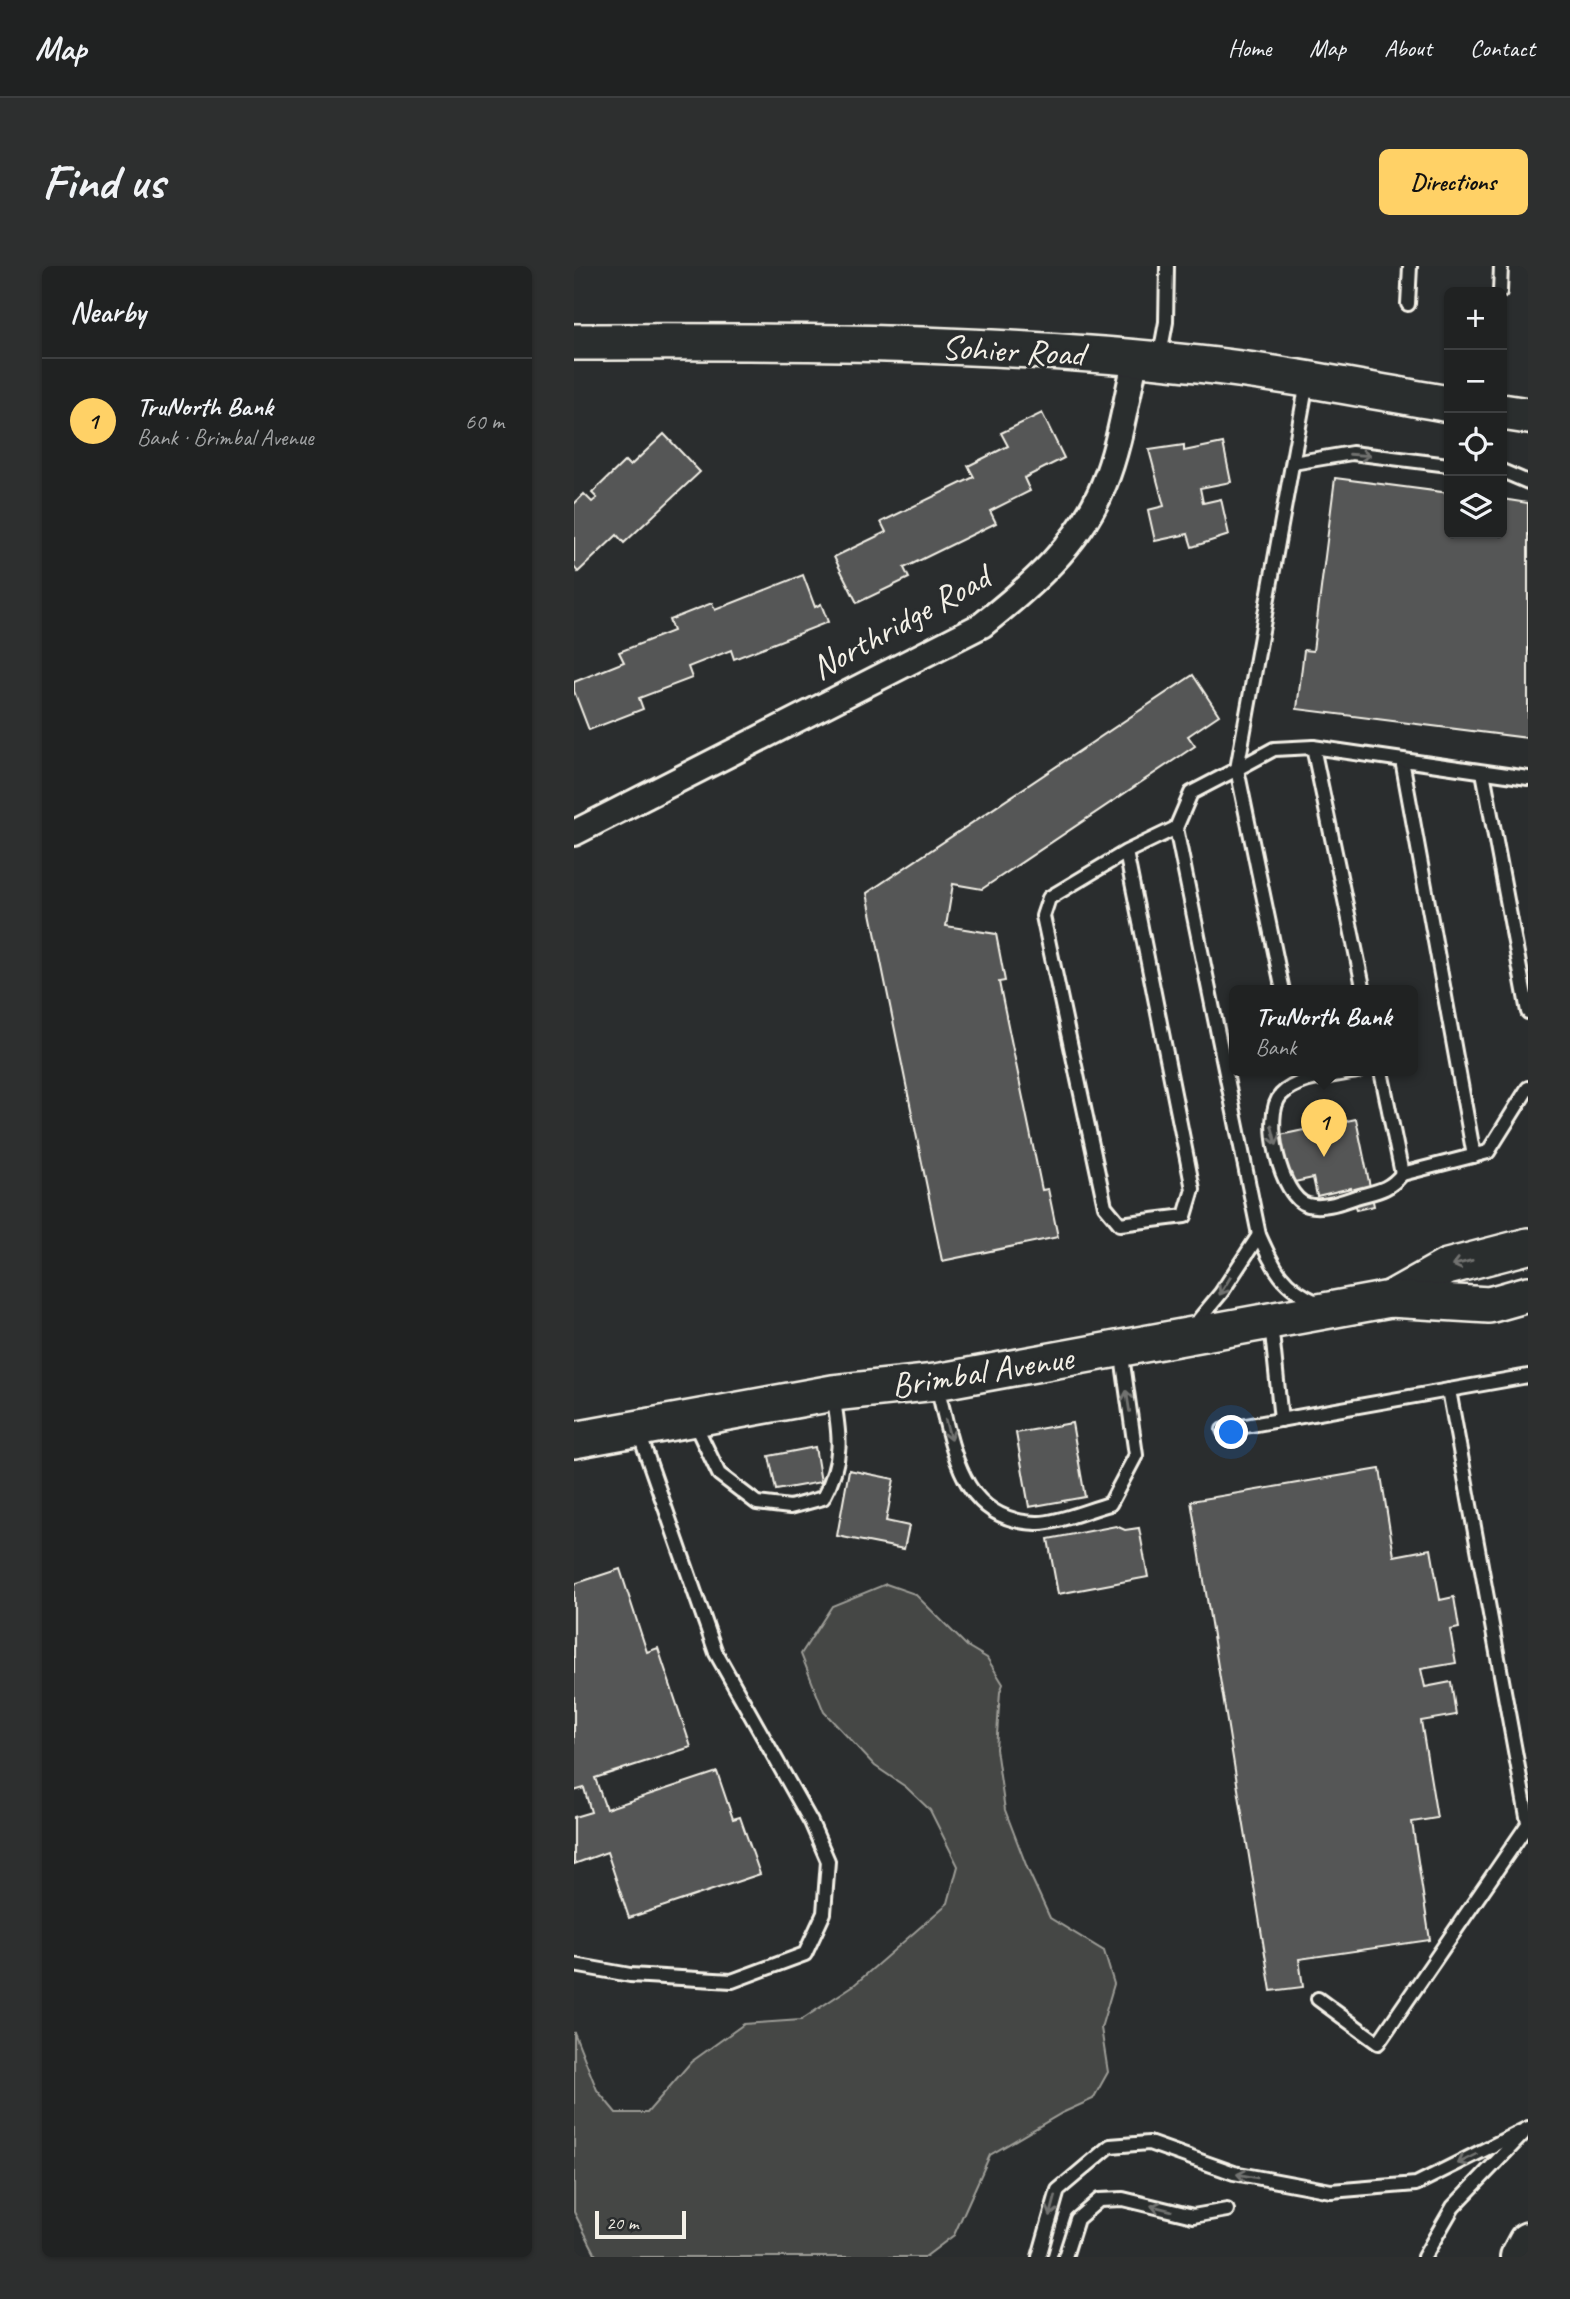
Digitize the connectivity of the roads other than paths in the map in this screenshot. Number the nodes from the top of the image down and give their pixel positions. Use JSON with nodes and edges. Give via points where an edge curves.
{"nodes":[{"id":1,"x":1167,"y":266,"type":"edge"},
{"id":2,"x":1410,"y":266,"type":"edge"},
{"id":3,"x":1501,"y":266,"type":"edge"},
{"id":4,"x":1500,"y":287,"type":"edge"},
{"id":5,"x":1408,"y":304,"type":"dead end"},
{"id":6,"x":574,"y":342,"type":"edge"},
{"id":7,"x":1148,"y":359,"type":"junction"},
{"id":8,"x":1307,"y":381,"type":"junction"},
{"id":9,"x":1444,"y":403,"type":"edge"},
{"id":10,"x":1507,"y":413,"type":"edge"},
{"id":11,"x":1528,"y":416,"type":"edge"},
{"id":12,"x":1293,"y":463,"type":"junction"},
{"id":13,"x":1444,"y":464,"type":"edge"},
{"id":14,"x":1507,"y":473,"type":"edge"},
{"id":15,"x":1528,"y":482,"type":"edge"},
{"id":16,"x":1313,"y":747,"type":"junction"},
{"id":17,"x":1402,"y":760,"type":"junction"},
{"id":18,"x":1237,"y":769,"type":"junction"},
{"id":19,"x":1483,"y":772,"type":"junction"},
{"id":20,"x":1528,"y":778,"type":"edge"},
{"id":21,"x":1176,"y":828,"type":"junction"},
{"id":22,"x":574,"y":833,"type":"edge"},
{"id":23,"x":1126,"y":852,"type":"junction"},
{"id":24,"x":1282,"y":985,"type":"edge"},
{"id":25,"x":1363,"y":985,"type":"edge"},
{"id":26,"x":1528,"y":1012,"type":"edge"},
{"id":27,"x":1382,"y":1076,"type":"edge"},
{"id":28,"x":1301,"y":1077,"type":"edge"},
{"id":29,"x":1528,"y":1088,"type":"edge"},
{"id":30,"x":1474,"y":1156,"type":"junction"},
{"id":31,"x":1402,"y":1174,"type":"junction"},
{"id":32,"x":1259,"y":1235,"type":"junction"},
{"id":33,"x":1528,"y":1246,"type":"edge"},
{"id":34,"x":1528,"y":1294,"type":"edge"},
{"id":35,"x":1390,"y":1299,"type":"junction"},
{"id":36,"x":1330,"y":1309,"type":"junction"},
{"id":37,"x":1271,"y":1319,"type":"junction"},
{"id":38,"x":1186,"y":1334,"type":"junction"},
{"id":39,"x":1120,"y":1347,"type":"junction"},
{"id":40,"x":1528,"y":1376,"type":"edge"},
{"id":41,"x":936,"y":1382,"type":"junction"},
{"id":42,"x":1449,"y":1390,"type":"junction"},
{"id":43,"x":833,"y":1393,"type":"junction"},
{"id":44,"x":693,"y":1420,"type":"junction"},
{"id":45,"x":1281,"y":1420,"type":"junction"},
{"id":46,"x":638,"y":1430,"type":"junction"},
{"id":47,"x":1223,"y":1430,"type":"dead end"},
{"id":48,"x":574,"y":1440,"type":"edge"},
{"id":49,"x":1528,"y":1823,"type":"edge"},
{"id":50,"x":574,"y":1965,"type":"edge"},
{"id":51,"x":1318,"y":1999,"type":"dead end"},
{"id":52,"x":1528,"y":2128,"type":"edge"},
{"id":53,"x":1227,"y":2210,"type":"dead end"},
{"id":54,"x":1528,"y":2242,"type":"edge"},
{"id":55,"x":1039,"y":2257,"type":"edge"},
{"id":56,"x":1065,"y":2257,"type":"edge"},
{"id":57,"x":1424,"y":2257,"type":"edge"},
{"id":58,"x":1520,"y":2257,"type":"edge"}],
"edges":[{"from":1,"to":7,"type":"lane","via":[[1166,322]]},
{"from":2,"to":5,"type":"lane"},
{"from":3,"to":4,"type":"lane"},
{"from":6,"to":7,"type":"main road","name":"Sohier Road","via":[[949,346]]},
{"from":7,"to":8,"type":"main road","name":"Sohier Road"},
{"from":7,"to":22,"type":"street","name":"Northridge Road","via":[[1104,484],[1076,535],[1025,591],[982,625]]},
{"from":8,"to":9,"type":"main road","name":"Sohier Road"},
{"from":8,"to":12,"type":"lane"},
{"from":10,"to":11,"type":"main road"},
{"from":12,"to":13,"type":"lane","one_way":true,"via":[[1352,453]]},
{"from":12,"to":18,"type":"lane"},
{"from":14,"to":15,"type":"lane"},
{"from":16,"to":17,"type":"lane"},
{"from":16,"to":18,"type":"lane","via":[[1275,749]]},
{"from":16,"to":25,"type":"lane"},
{"from":17,"to":19,"type":"lane"},
{"from":17,"to":30,"type":"lane"},
{"from":18,"to":21,"type":"lane","via":[[1191,793]]},
{"from":18,"to":24,"type":"lane"},
{"from":19,"to":20,"type":"lane"},
{"from":19,"to":26,"type":"lane"},
{"from":21,"to":23,"type":"lane"},
{"from":21,"to":32,"type":"lane"},
{"from":23,"to":23,"type":"lane","via":[[1049,898],[1043,916],[1105,1206],[1120,1224],[1185,1216],[1193,1189]]},
{"from":27,"to":31,"type":"lane"},
{"from":28,"to":31,"type":"lane","one_way":true,"via":[[1282,1093],[1271,1120],[1286,1185],[1295,1198],[1307,1205],[1324,1206],[1391,1187]]},
{"from":29,"to":30,"type":"lane","via":[[1488,1152]]},
{"from":30,"to":31,"type":"lane"},
{"from":32,"to":36,"type":"lane","via":[[1274,1269],[1294,1292]]},
{"from":32,"to":38,"type":"lane","one_way":true,"via":[[1221,1293]]},
{"from":33,"to":35,"type":"main road","one_way":true,"via":[[1447,1267]]},
{"from":34,"to":35,"type":"main road","via":[[1489,1305]]},
{"from":35,"to":36,"type":"main road","name":"Brimbal Avenue"},
{"from":36,"to":37,"type":"main road","name":"Brimbal Avenue"},
{"from":37,"to":38,"type":"main road","name":"Brimbal Avenue"},
{"from":37,"to":45,"type":"lane"},
{"from":38,"to":39,"type":"main road","name":"Brimbal Avenue"},
{"from":39,"to":41,"type":"main road","name":"Brimbal Avenue"},
{"from":41,"to":39,"type":"lane","one_way":true,"via":[[961,1477],[996,1516],[1039,1524],[1110,1504],[1136,1455]]},
{"from":40,"to":42,"type":"lane"},
{"from":41,"to":43,"type":"main road","name":"Brimbal Avenue"},
{"from":42,"to":45,"type":"lane"},
{"from":42,"to":49,"type":"lane"},
{"from":43,"to":44,"type":"main road","name":"Brimbal Avenue"},
{"from":43,"to":44,"type":"lane","via":[[840,1436],[836,1475],[823,1498],[790,1507],[757,1503],[719,1474]]},
{"from":44,"to":46,"type":"main road","name":"Brimbal Avenue"},
{"from":45,"to":47,"type":"lane"},
{"from":46,"to":48,"type":"main road","name":"Brimbal Avenue"},
{"from":46,"to":50,"type":"lane","via":[[716,1653],[811,1822],[828,1861],[824,1913],[805,1954],[732,1981],[630,1975]]},
{"from":49,"to":51,"type":"lane","via":[[1378,2043]]},
{"from":52,"to":55,"type":"lane","one_way":true,"via":[[1416,2184],[1331,2191],[1234,2174],[1149,2143],[1110,2146],[1058,2190]]},
{"from":52,"to":57,"type":"lane","via":[[1453,2207]]},
{"from":53,"to":56,"type":"lane","one_way":true,"via":[[1193,2216],[1123,2199],[1099,2200],[1077,2219]]},
{"from":54,"to":58,"type":"highway"}]}
